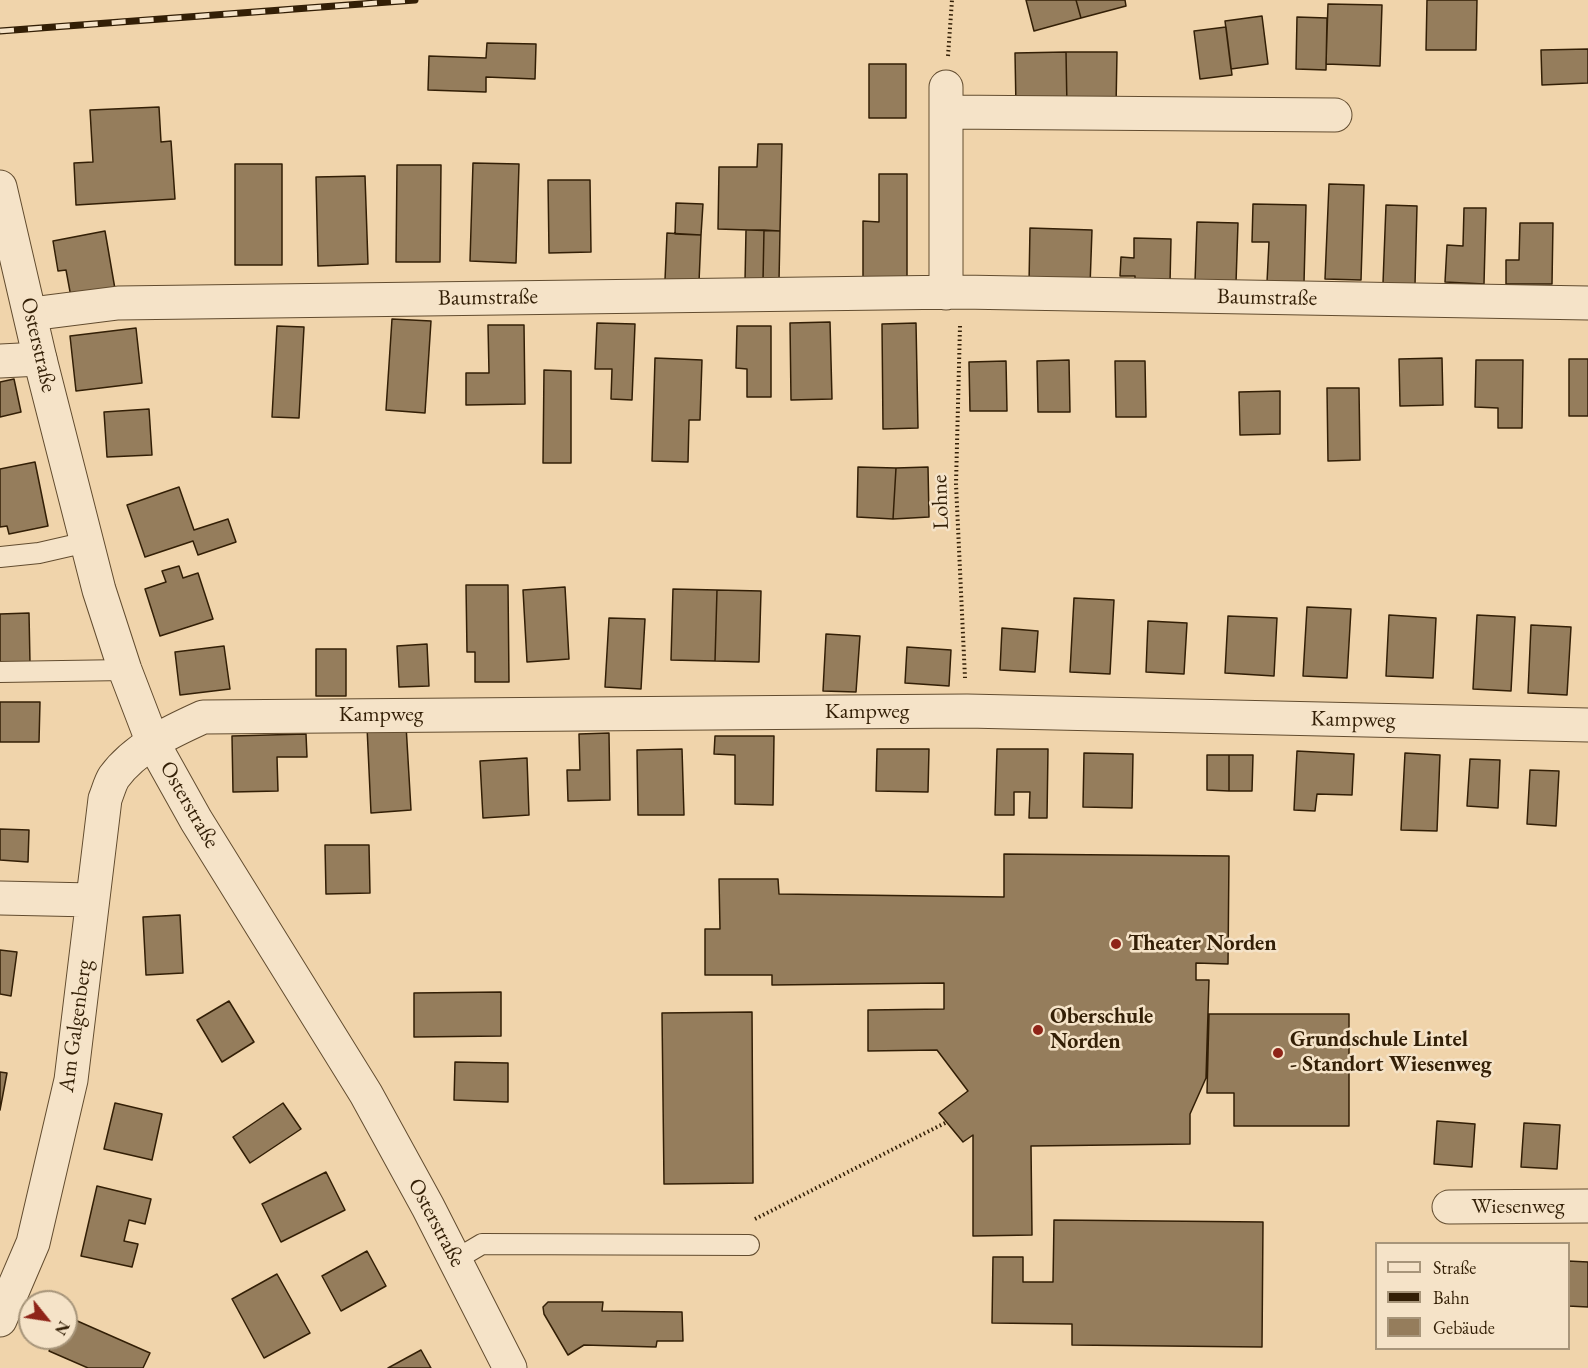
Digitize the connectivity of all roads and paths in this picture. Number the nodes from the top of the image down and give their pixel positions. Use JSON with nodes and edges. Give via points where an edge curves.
{"nodes":[{"id":1,"x":952,"y":0,"type":"edge"},
{"id":2,"x":946,"y":100,"type":"junction"},
{"id":3,"x":1335,"y":115,"type":"dead end"},
{"id":4,"x":0,"y":187,"type":"edge"},
{"id":5,"x":953,"y":293,"type":"junction"},
{"id":6,"x":1588,"y":303,"type":"edge"},
{"id":7,"x":31,"y":314,"type":"junction"},
{"id":8,"x":40,"y":359,"type":"junction"},
{"id":9,"x":0,"y":361,"type":"edge"},
{"id":10,"x":87,"y":542,"type":"junction"},
{"id":11,"x":0,"y":557,"type":"edge"},
{"id":12,"x":125,"y":670,"type":"junction"},
{"id":13,"x":0,"y":672,"type":"edge"},
{"id":14,"x":967,"y":711,"type":"junction"},
{"id":15,"x":1588,"y":725,"type":"edge"},
{"id":16,"x":153,"y":743,"type":"junction"},
{"id":17,"x":0,"y":898,"type":"edge"},
{"id":18,"x":92,"y":900,"type":"junction"},
{"id":19,"x":947,"y":1122,"type":"dead end"},
{"id":20,"x":1588,"y":1206,"type":"edge"},
{"id":21,"x":1449,"y":1207,"type":"dead end"},
{"id":22,"x":754,"y":1219,"type":"dead end"},
{"id":23,"x":749,"y":1245,"type":"dead end"},
{"id":24,"x":455,"y":1260,"type":"junction"},
{"id":25,"x":0,"y":1320,"type":"edge"},
{"id":26,"x":510,"y":1368,"type":"edge"}],
"edges":[{"from":1,"to":2,"type":"path"},
{"from":2,"to":3,"type":"street"},
{"from":2,"to":5,"type":"street"},
{"from":4,"to":7,"type":"street","name":"Osterstraße"},
{"from":5,"to":6,"type":"street","name":"Baumstraße"},
{"from":5,"to":7,"type":"street","name":"Baumstraße","via":[[118,303]]},
{"from":5,"to":14,"type":"path","name":"Lohne","via":[[956,484]]},
{"from":7,"to":8,"type":"street","name":"Osterstraße"},
{"from":8,"to":9,"type":"street"},
{"from":8,"to":10,"type":"street","name":"Osterstraße"},
{"from":10,"to":11,"type":"lane"},
{"from":10,"to":12,"type":"street","name":"Osterstraße"},
{"from":12,"to":13,"type":"lane"},
{"from":12,"to":16,"type":"street","name":"Osterstraße"},
{"from":14,"to":15,"type":"street","name":"Kampweg"},
{"from":14,"to":16,"type":"street","name":"Kampweg","via":[[203,717]]},
{"from":16,"to":18,"type":"street","name":"Am Galgenberg","via":[[130,759],[113,778],[105,798]]},
{"from":16,"to":24,"type":"street","name":"Osterstraße","via":[[196,820],[366,1094]]},
{"from":17,"to":18,"type":"street"},
{"from":18,"to":25,"type":"street","name":"Am Galgenberg","via":[[70,1080],[33,1243]]},
{"from":19,"to":22,"type":"path"},
{"from":20,"to":21,"type":"street","name":"Wiesenweg"},
{"from":23,"to":24,"type":"lane","via":[[482,1244]]},
{"from":24,"to":26,"type":"street","name":"Osterstraße"}]}
